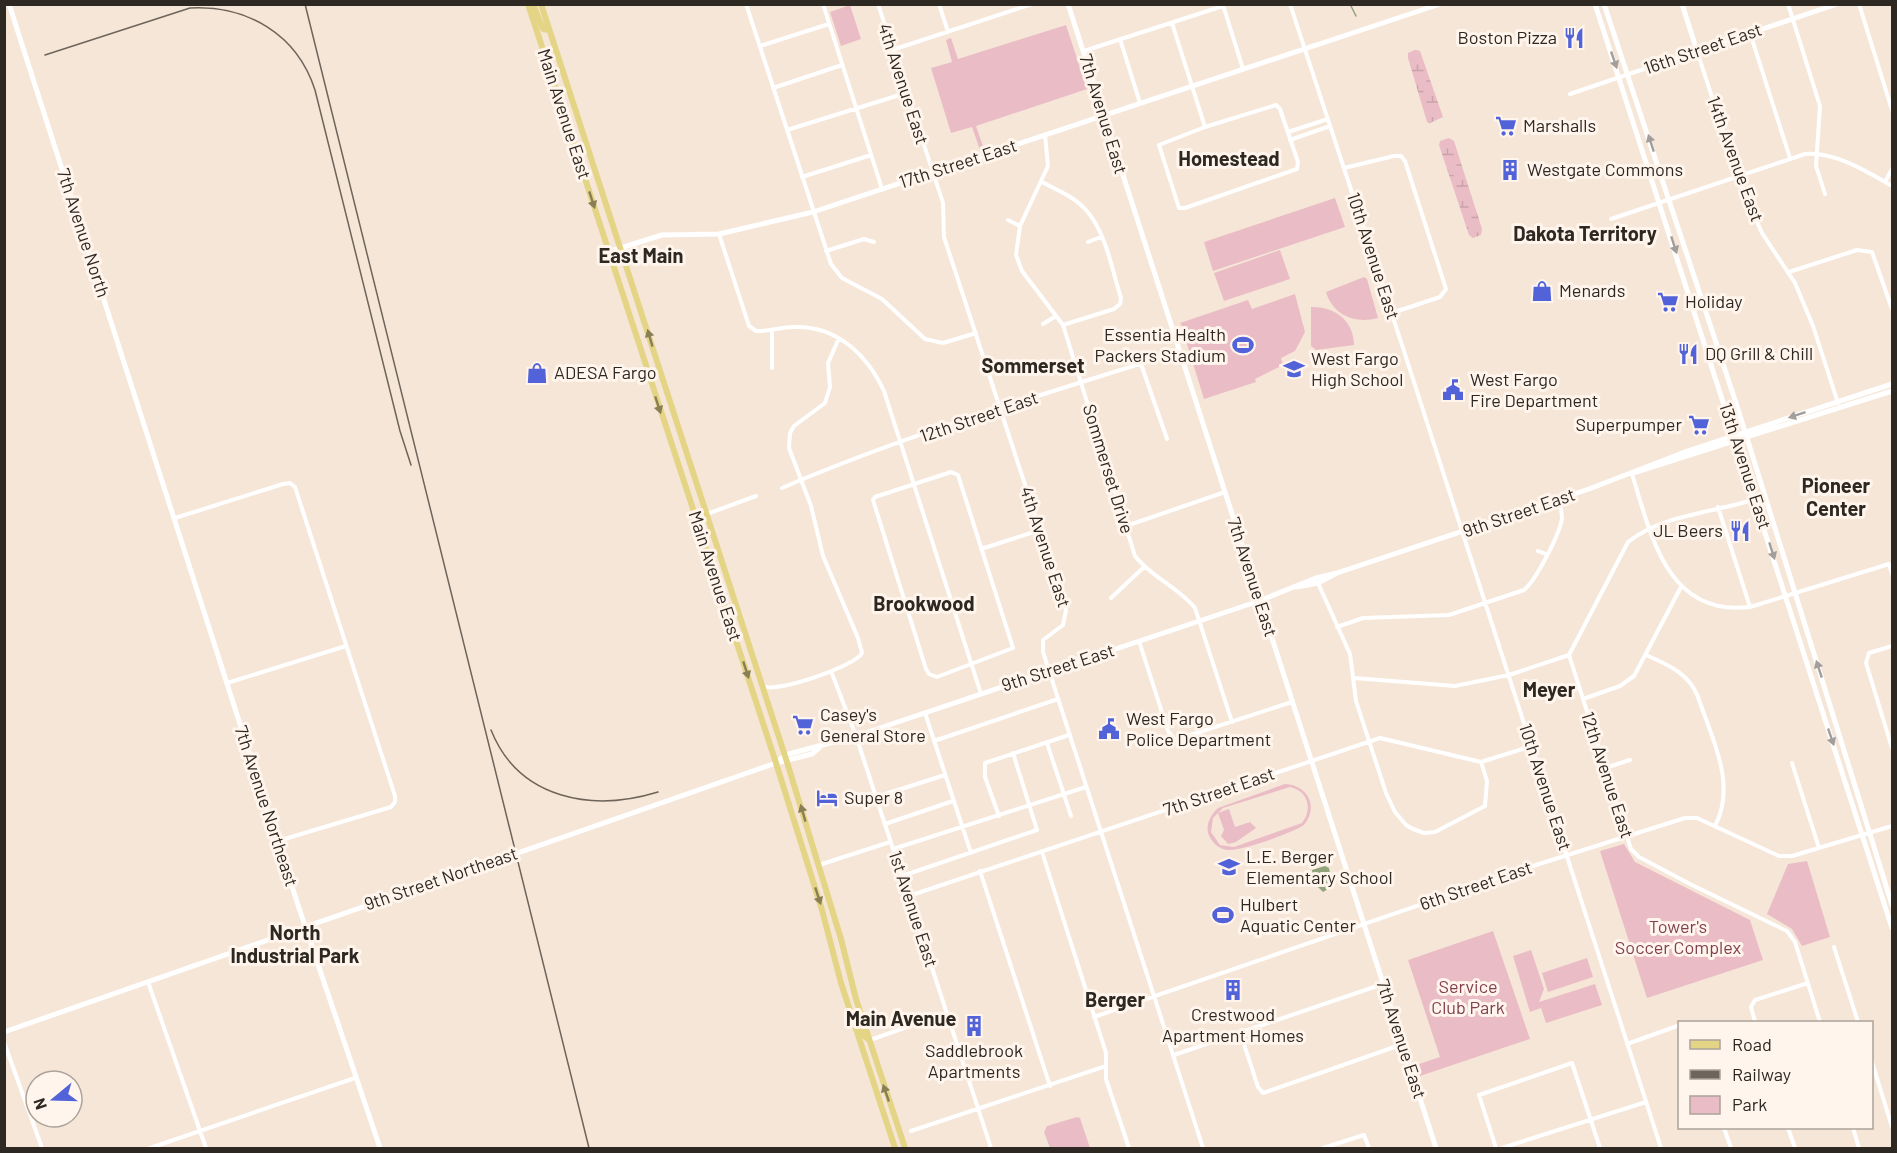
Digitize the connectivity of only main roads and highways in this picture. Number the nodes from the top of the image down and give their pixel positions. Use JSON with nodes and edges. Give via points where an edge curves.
{"nodes":[{"id":1,"x":528,"y":4,"type":"edge"},
{"id":2,"x":533,"y":4,"type":"edge"},
{"id":3,"x":541,"y":4,"type":"edge"},
{"id":4,"x":549,"y":30,"type":"junction"},
{"id":5,"x":795,"y":822,"type":"junction"},
{"id":6,"x":819,"y":865,"type":"junction"},
{"id":7,"x":845,"y":994,"type":"junction"},
{"id":8,"x":869,"y":1040,"type":"junction"},
{"id":9,"x":896,"y":1149,"type":"edge"},
{"id":10,"x":905,"y":1149,"type":"edge"}],
"edges":[{"from":1,"to":5,"type":"main road","name":"Main Avenue East","one_way":true},
{"from":2,"to":4,"type":"main road","via":[[539,25]]},
{"from":3,"to":4,"type":"main road","name":"Main Avenue East"},
{"from":6,"to":4,"type":"main road","name":"Main Avenue East","one_way":true},
{"from":5,"to":6,"type":"main road","via":[[812,862]]},
{"from":5,"to":7,"type":"main road","name":"Main Avenue East","one_way":true},
{"from":6,"to":8,"type":"main road","name":"Main Avenue East"},
{"from":7,"to":8,"type":"main road","via":[[862,1034]]},
{"from":7,"to":9,"type":"main road","name":"Main Avenue East"},
{"from":10,"to":8,"type":"main road","name":"Main Avenue East","one_way":true}]}
